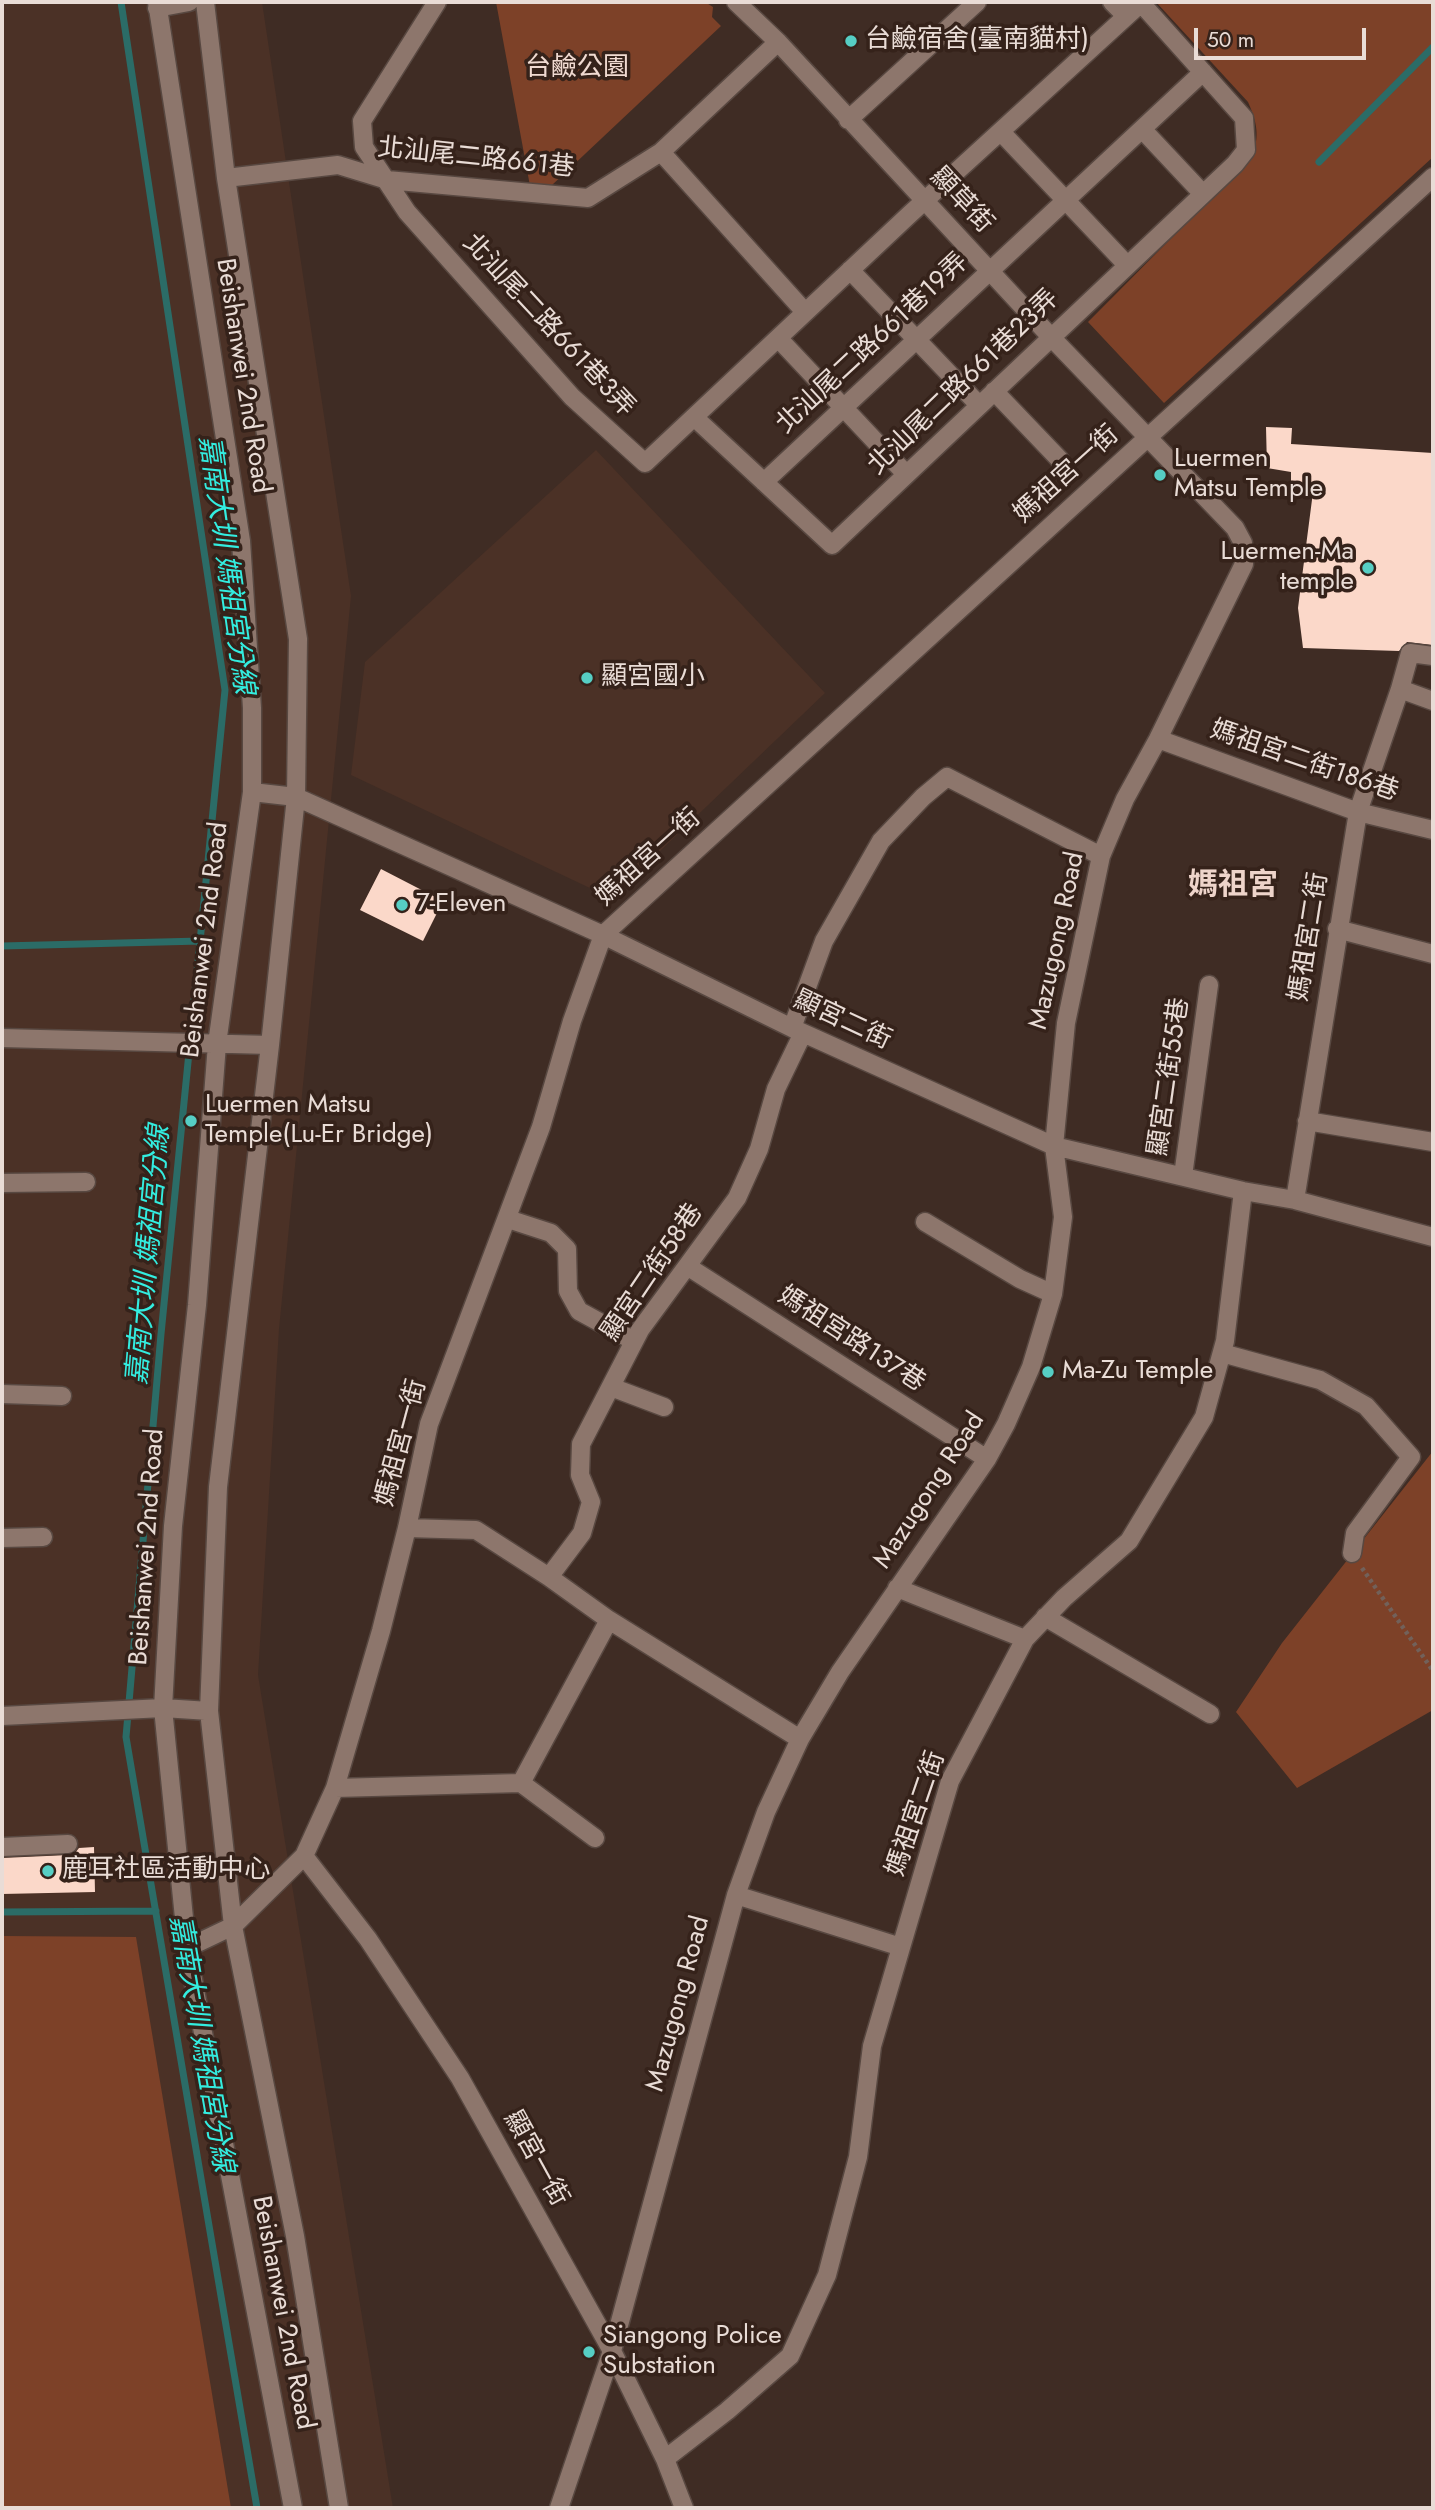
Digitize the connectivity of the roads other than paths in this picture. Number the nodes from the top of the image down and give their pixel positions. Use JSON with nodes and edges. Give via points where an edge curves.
{"nodes":[{"id":1,"x":189,"y":2,"type":"edge"},
{"id":2,"x":205,"y":2,"type":"edge"},
{"id":3,"x":437,"y":2,"type":"edge"},
{"id":4,"x":977,"y":2,"type":"edge"},
{"id":5,"x":1112,"y":2,"type":"edge"},
{"id":6,"x":1141,"y":2,"type":"edge"},
{"id":7,"x":741,"y":3,"type":"edge"},
{"id":8,"x":157,"y":5,"type":"edge"},
{"id":9,"x":1126,"y":16,"type":"junction"},
{"id":10,"x":778,"y":42,"type":"junction"},
{"id":11,"x":1203,"y":72,"type":"junction"},
{"id":12,"x":848,"y":120,"type":"junction"},
{"id":13,"x":1142,"y":130,"type":"junction"},
{"id":14,"x":1001,"y":132,"type":"junction"},
{"id":15,"x":661,"y":152,"type":"junction"},
{"id":16,"x":1433,"y":177,"type":"edge"},
{"id":17,"x":226,"y":178,"type":"junction"},
{"id":18,"x":387,"y":180,"type":"junction"},
{"id":19,"x":1203,"y":194,"type":"junction"},
{"id":20,"x":925,"y":200,"type":"junction"},
{"id":21,"x":1066,"y":201,"type":"junction"},
{"id":22,"x":1127,"y":265,"type":"junction"},
{"id":23,"x":850,"y":270,"type":"junction"},
{"id":24,"x":989,"y":270,"type":"junction"},
{"id":25,"x":806,"y":312,"type":"junction"},
{"id":26,"x":1050,"y":336,"type":"junction"},
{"id":27,"x":778,"y":338,"type":"junction"},
{"id":28,"x":916,"y":340,"type":"junction"},
{"id":29,"x":994,"y":391,"type":"junction"},
{"id":30,"x":979,"y":405,"type":"junction"},
{"id":31,"x":844,"y":408,"type":"junction"},
{"id":32,"x":694,"y":416,"type":"junction"},
{"id":33,"x":1147,"y":437,"type":"junction"},
{"id":34,"x":1060,"y":460,"type":"dead end"},
{"id":35,"x":906,"y":474,"type":"junction"},
{"id":36,"x":764,"y":482,"type":"junction"},
{"id":37,"x":1433,"y":656,"type":"edge"},
{"id":38,"x":1401,"y":689,"type":"junction"},
{"id":39,"x":1433,"y":701,"type":"edge"},
{"id":40,"x":1158,"y":739,"type":"junction"},
{"id":41,"x":252,"y":793,"type":"junction"},
{"id":42,"x":296,"y":797,"type":"junction"},
{"id":43,"x":1358,"y":812,"type":"junction"},
{"id":44,"x":1433,"y":830,"type":"edge"},
{"id":45,"x":1101,"y":856,"type":"junction"},
{"id":46,"x":1337,"y":929,"type":"junction"},
{"id":47,"x":603,"y":935,"type":"junction"},
{"id":48,"x":1433,"y":954,"type":"edge"},
{"id":49,"x":1209,"y":985,"type":"dead end"},
{"id":50,"x":798,"y":1030,"type":"junction"},
{"id":51,"x":2,"y":1038,"type":"edge"},
{"id":52,"x":217,"y":1044,"type":"junction"},
{"id":53,"x":271,"y":1045,"type":"junction"},
{"id":54,"x":1307,"y":1121,"type":"junction"},
{"id":55,"x":1433,"y":1142,"type":"edge"},
{"id":56,"x":1054,"y":1146,"type":"junction"},
{"id":57,"x":1183,"y":1176,"type":"junction"},
{"id":58,"x":86,"y":1182,"type":"dead end"},
{"id":59,"x":2,"y":1183,"type":"edge"},
{"id":60,"x":1243,"y":1191,"type":"junction"},
{"id":61,"x":1295,"y":1200,"type":"junction"},
{"id":62,"x":508,"y":1219,"type":"junction"},
{"id":63,"x":925,"y":1222,"type":"dead end"},
{"id":64,"x":1433,"y":1237,"type":"edge"},
{"id":65,"x":687,"y":1266,"type":"junction"},
{"id":66,"x":1054,"y":1294,"type":"junction"},
{"id":67,"x":634,"y":1341,"type":"junction"},
{"id":68,"x":1222,"y":1353,"type":"junction"},
{"id":69,"x":611,"y":1387,"type":"junction"},
{"id":70,"x":2,"y":1394,"type":"edge"},
{"id":71,"x":62,"y":1396,"type":"dead end"},
{"id":72,"x":664,"y":1407,"type":"dead end"},
{"id":73,"x":987,"y":1459,"type":"junction"},
{"id":74,"x":407,"y":1528,"type":"junction"},
{"id":75,"x":43,"y":1537,"type":"dead end"},
{"id":76,"x":2,"y":1538,"type":"edge"},
{"id":77,"x":1352,"y":1553,"type":"road end"},
{"id":78,"x":549,"y":1577,"type":"junction"},
{"id":79,"x":897,"y":1588,"type":"junction"},
{"id":80,"x":1045,"y":1618,"type":"junction"},
{"id":81,"x":609,"y":1620,"type":"junction"},
{"id":82,"x":1025,"y":1639,"type":"junction"},
{"id":83,"x":163,"y":1708,"type":"junction"},
{"id":84,"x":209,"y":1711,"type":"junction"},
{"id":85,"x":1210,"y":1714,"type":"dead end"},
{"id":86,"x":2,"y":1716,"type":"edge"},
{"id":87,"x":800,"y":1739,"type":"junction"},
{"id":88,"x":521,"y":1783,"type":"junction"},
{"id":89,"x":335,"y":1788,"type":"junction"},
{"id":90,"x":595,"y":1838,"type":"dead end"},
{"id":91,"x":68,"y":1844,"type":"dead end"},
{"id":92,"x":2,"y":1847,"type":"edge"},
{"id":93,"x":304,"y":1856,"type":"junction"},
{"id":94,"x":736,"y":1895,"type":"junction"},
{"id":95,"x":233,"y":1926,"type":"junction"},
{"id":96,"x":901,"y":1947,"type":"junction"},
{"id":97,"x":187,"y":1948,"type":"junction"},
{"id":98,"x":612,"y":2351,"type":"junction"},
{"id":99,"x":665,"y":2459,"type":"junction"},
{"id":100,"x":293,"y":2508,"type":"edge"},
{"id":101,"x":339,"y":2508,"type":"edge"},
{"id":102,"x":559,"y":2508,"type":"edge"},
{"id":103,"x":684,"y":2508,"type":"edge"}],
"edges":[{"from":1,"to":8,"type":"street"},
{"from":2,"to":17,"type":"street","name":"Beishanwei 2nd Road"},
{"from":3,"to":18,"type":"street","name":"北汕尾二路661巷3弄","via":[[362,121],[364,147]]},
{"from":4,"to":12,"type":"street"},
{"from":5,"to":9,"type":"street"},
{"from":6,"to":9,"type":"street","name":"北汕尾二路661巷3弄"},
{"from":6,"to":11,"type":"street"},
{"from":7,"to":10,"type":"street","name":"顯草街"},
{"from":8,"to":41,"type":"street","name":"Beishanwei 2nd Road","via":[[241,541],[252,708]]},
{"from":9,"to":14,"type":"street","name":"北汕尾二路661巷3弄"},
{"from":10,"to":12,"type":"street","name":"顯草街"},
{"from":10,"to":15,"type":"street","name":"北汕尾二路661巷"},
{"from":11,"to":13,"type":"street","name":"北汕尾二路661巷19弄"},
{"from":11,"to":19,"type":"street","name":"北汕尾二路661巷23弄","via":[[1244,118],[1246,150]]},
{"from":12,"to":20,"type":"street","name":"顯草街"},
{"from":13,"to":19,"type":"street"},
{"from":13,"to":21,"type":"street","name":"北汕尾二路661巷19弄"},
{"from":14,"to":20,"type":"street","name":"北汕尾二路661巷3弄"},
{"from":14,"to":21,"type":"street"},
{"from":15,"to":18,"type":"street","name":"北汕尾二路661巷","via":[[588,198]]},
{"from":15,"to":25,"type":"street"},
{"from":16,"to":33,"type":"street","name":"媽祖宮一街"},
{"from":17,"to":18,"type":"street","name":"北汕尾二路661巷","via":[[338,165]]},
{"from":17,"to":42,"type":"street","name":"Beishanwei 2nd Road","via":[[298,639]]},
{"from":18,"to":32,"type":"street","name":"北汕尾二路661巷3弄","via":[[407,212],[572,397],[645,463]]},
{"from":19,"to":22,"type":"street","name":"北汕尾二路661巷23弄"},
{"from":20,"to":23,"type":"street","name":"北汕尾二路661巷3弄"},
{"from":20,"to":24,"type":"street","name":"顯草街"},
{"from":21,"to":22,"type":"street"},
{"from":21,"to":24,"type":"street","name":"北汕尾二路661巷19弄"},
{"from":22,"to":26,"type":"street","name":"北汕尾二路661巷23弄"},
{"from":23,"to":25,"type":"street","name":"北汕尾二路661巷3弄"},
{"from":23,"to":28,"type":"street"},
{"from":24,"to":26,"type":"street","name":"顯草街"},
{"from":24,"to":28,"type":"street","name":"北汕尾二路661巷19弄"},
{"from":25,"to":27,"type":"street","name":"北汕尾二路661巷3弄"},
{"from":26,"to":29,"type":"street","name":"北汕尾二路661巷23弄"},
{"from":26,"to":33,"type":"street","name":"顯草街"},
{"from":27,"to":31,"type":"street"},
{"from":27,"to":32,"type":"street","name":"北汕尾二路661巷3弄"},
{"from":28,"to":30,"type":"street"},
{"from":28,"to":31,"type":"street","name":"北汕尾二路661巷19弄"},
{"from":29,"to":30,"type":"street","name":"北汕尾二路661巷23弄"},
{"from":29,"to":34,"type":"street"},
{"from":30,"to":35,"type":"street","name":"北汕尾二路661巷23弄"},
{"from":31,"to":35,"type":"street"},
{"from":31,"to":36,"type":"street","name":"北汕尾二路661巷19弄"},
{"from":32,"to":36,"type":"street","name":"北汕尾二路661巷23弄"},
{"from":33,"to":40,"type":"street","name":"Mazugong Road","via":[[1235,528],[1243,543],[1244,564]]},
{"from":33,"to":47,"type":"street","name":"媽祖宮一街"},
{"from":35,"to":36,"type":"street","name":"北汕尾二路661巷23弄","via":[[832,545]]},
{"from":37,"to":38,"type":"street","name":"媽祖宮二街","via":[[1410,653]]},
{"from":38,"to":39,"type":"street"},
{"from":38,"to":43,"type":"street","name":"媽祖宮二街"},
{"from":40,"to":43,"type":"street","name":"媽祖宮二街186巷"},
{"from":40,"to":45,"type":"street","name":"Mazugong Road"},
{"from":41,"to":42,"type":"street","name":"顯宮二街"},
{"from":41,"to":52,"type":"street","name":"Beishanwei 2nd Road"},
{"from":42,"to":47,"type":"street","name":"顯宮二街"},
{"from":42,"to":53,"type":"street","name":"Beishanwei 2nd Road"},
{"from":43,"to":44,"type":"street","name":"媽祖宮二街186巷"},
{"from":43,"to":46,"type":"street","name":"媽祖宮二街"},
{"from":45,"to":50,"type":"street","name":"顯宮二街58巷","via":[[947,778],[923,796],[881,841],[824,941]]},
{"from":45,"to":56,"type":"street","name":"Mazugong Road","via":[[1066,1023]]},
{"from":46,"to":48,"type":"street"},
{"from":46,"to":54,"type":"street","name":"媽祖宮二街"},
{"from":47,"to":50,"type":"street","name":"顯宮二街"},
{"from":47,"to":62,"type":"street","name":"媽祖宮一街"},
{"from":49,"to":57,"type":"street","name":"顯宮二街55巷"},
{"from":50,"to":56,"type":"street","name":"顯宮二街"},
{"from":50,"to":65,"type":"street","name":"顯宮二街58巷","via":[[759,1149],[737,1198]]},
{"from":51,"to":52,"type":"street"},
{"from":52,"to":53,"type":"street"},
{"from":52,"to":83,"type":"street","name":"Beishanwei 2nd Road","via":[[197,1305],[173,1526]]},
{"from":53,"to":84,"type":"street","name":"Beishanwei 2nd Road","via":[[218,1487]]},
{"from":54,"to":55,"type":"street"},
{"from":54,"to":61,"type":"street","name":"媽祖宮二街"},
{"from":56,"to":57,"type":"street","name":"顯宮二街"},
{"from":56,"to":66,"type":"street","name":"Mazugong Road","via":[[1063,1217]]},
{"from":57,"to":60,"type":"street","name":"顯宮二街"},
{"from":58,"to":59,"type":"street"},
{"from":60,"to":61,"type":"street","name":"顯宮二街"},
{"from":60,"to":68,"type":"street","name":"媽祖宮二街"},
{"from":61,"to":64,"type":"street","name":"顯宮二街"},
{"from":62,"to":67,"type":"street","via":[[551,1233],[567,1249],[568,1291],[579,1311]]},
{"from":62,"to":74,"type":"street","name":"媽祖宮一街","via":[[429,1424]]},
{"from":63,"to":66,"type":"street"},
{"from":65,"to":67,"type":"street","name":"顯宮二街58巷"},
{"from":65,"to":73,"type":"street","name":"媽祖宮路137巷"},
{"from":66,"to":73,"type":"street","name":"Mazugong Road","via":[[1031,1367]]},
{"from":67,"to":69,"type":"street","name":"顯宮二街58巷"},
{"from":68,"to":77,"type":"street","via":[[1320,1380],[1366,1406],[1410,1457],[1355,1533]]},
{"from":68,"to":80,"type":"street","name":"媽祖宮二街","via":[[1204,1417],[1129,1541]]},
{"from":69,"to":72,"type":"street"},
{"from":69,"to":78,"type":"street","name":"顯宮二街58巷","via":[[581,1444],[580,1475],[591,1502],[582,1533]]},
{"from":70,"to":71,"type":"street"},
{"from":73,"to":79,"type":"street","name":"Mazugong Road"},
{"from":74,"to":78,"type":"street","via":[[476,1530]]},
{"from":74,"to":89,"type":"street","name":"媽祖宮一街"},
{"from":75,"to":76,"type":"street"},
{"from":78,"to":81,"type":"street"},
{"from":79,"to":82,"type":"street"},
{"from":79,"to":87,"type":"street","name":"Mazugong Road"},
{"from":80,"to":82,"type":"street","name":"媽祖宮二街"},
{"from":80,"to":85,"type":"street"},
{"from":81,"to":87,"type":"street"},
{"from":81,"to":88,"type":"street"},
{"from":82,"to":96,"type":"street","name":"媽祖宮二街","via":[[950,1781]]},
{"from":83,"to":84,"type":"street"},
{"from":83,"to":86,"type":"street"},
{"from":83,"to":97,"type":"street","name":"Beishanwei 2nd Road"},
{"from":84,"to":95,"type":"street","name":"Beishanwei 2nd Road"},
{"from":87,"to":94,"type":"street","name":"Mazugong Road","via":[[766,1812]]},
{"from":88,"to":89,"type":"street"},
{"from":88,"to":90,"type":"street"},
{"from":89,"to":93,"type":"street","name":"媽祖宮一街"},
{"from":91,"to":92,"type":"street"},
{"from":93,"to":95,"type":"street","name":"媽祖宮一街"},
{"from":93,"to":98,"type":"street","name":"顯宮一街","via":[[368,1939],[460,2078]]},
{"from":94,"to":96,"type":"street"},
{"from":94,"to":98,"type":"street","name":"Mazugong Road"},
{"from":95,"to":97,"type":"street","name":"媽祖宮一街"},
{"from":95,"to":101,"type":"street","name":"Beishanwei 2nd Road","via":[[295,2236]]},
{"from":96,"to":99,"type":"street","name":"媽祖宮二街","via":[[872,2046],[858,2157],[827,2275],[790,2356]]},
{"from":97,"to":100,"type":"street","name":"Beishanwei 2nd Road"},
{"from":98,"to":99,"type":"street","name":"顯宮一街"},
{"from":98,"to":102,"type":"street","name":"Mazugong Road"},
{"from":99,"to":103,"type":"street","name":"顯宮一街"}]}
